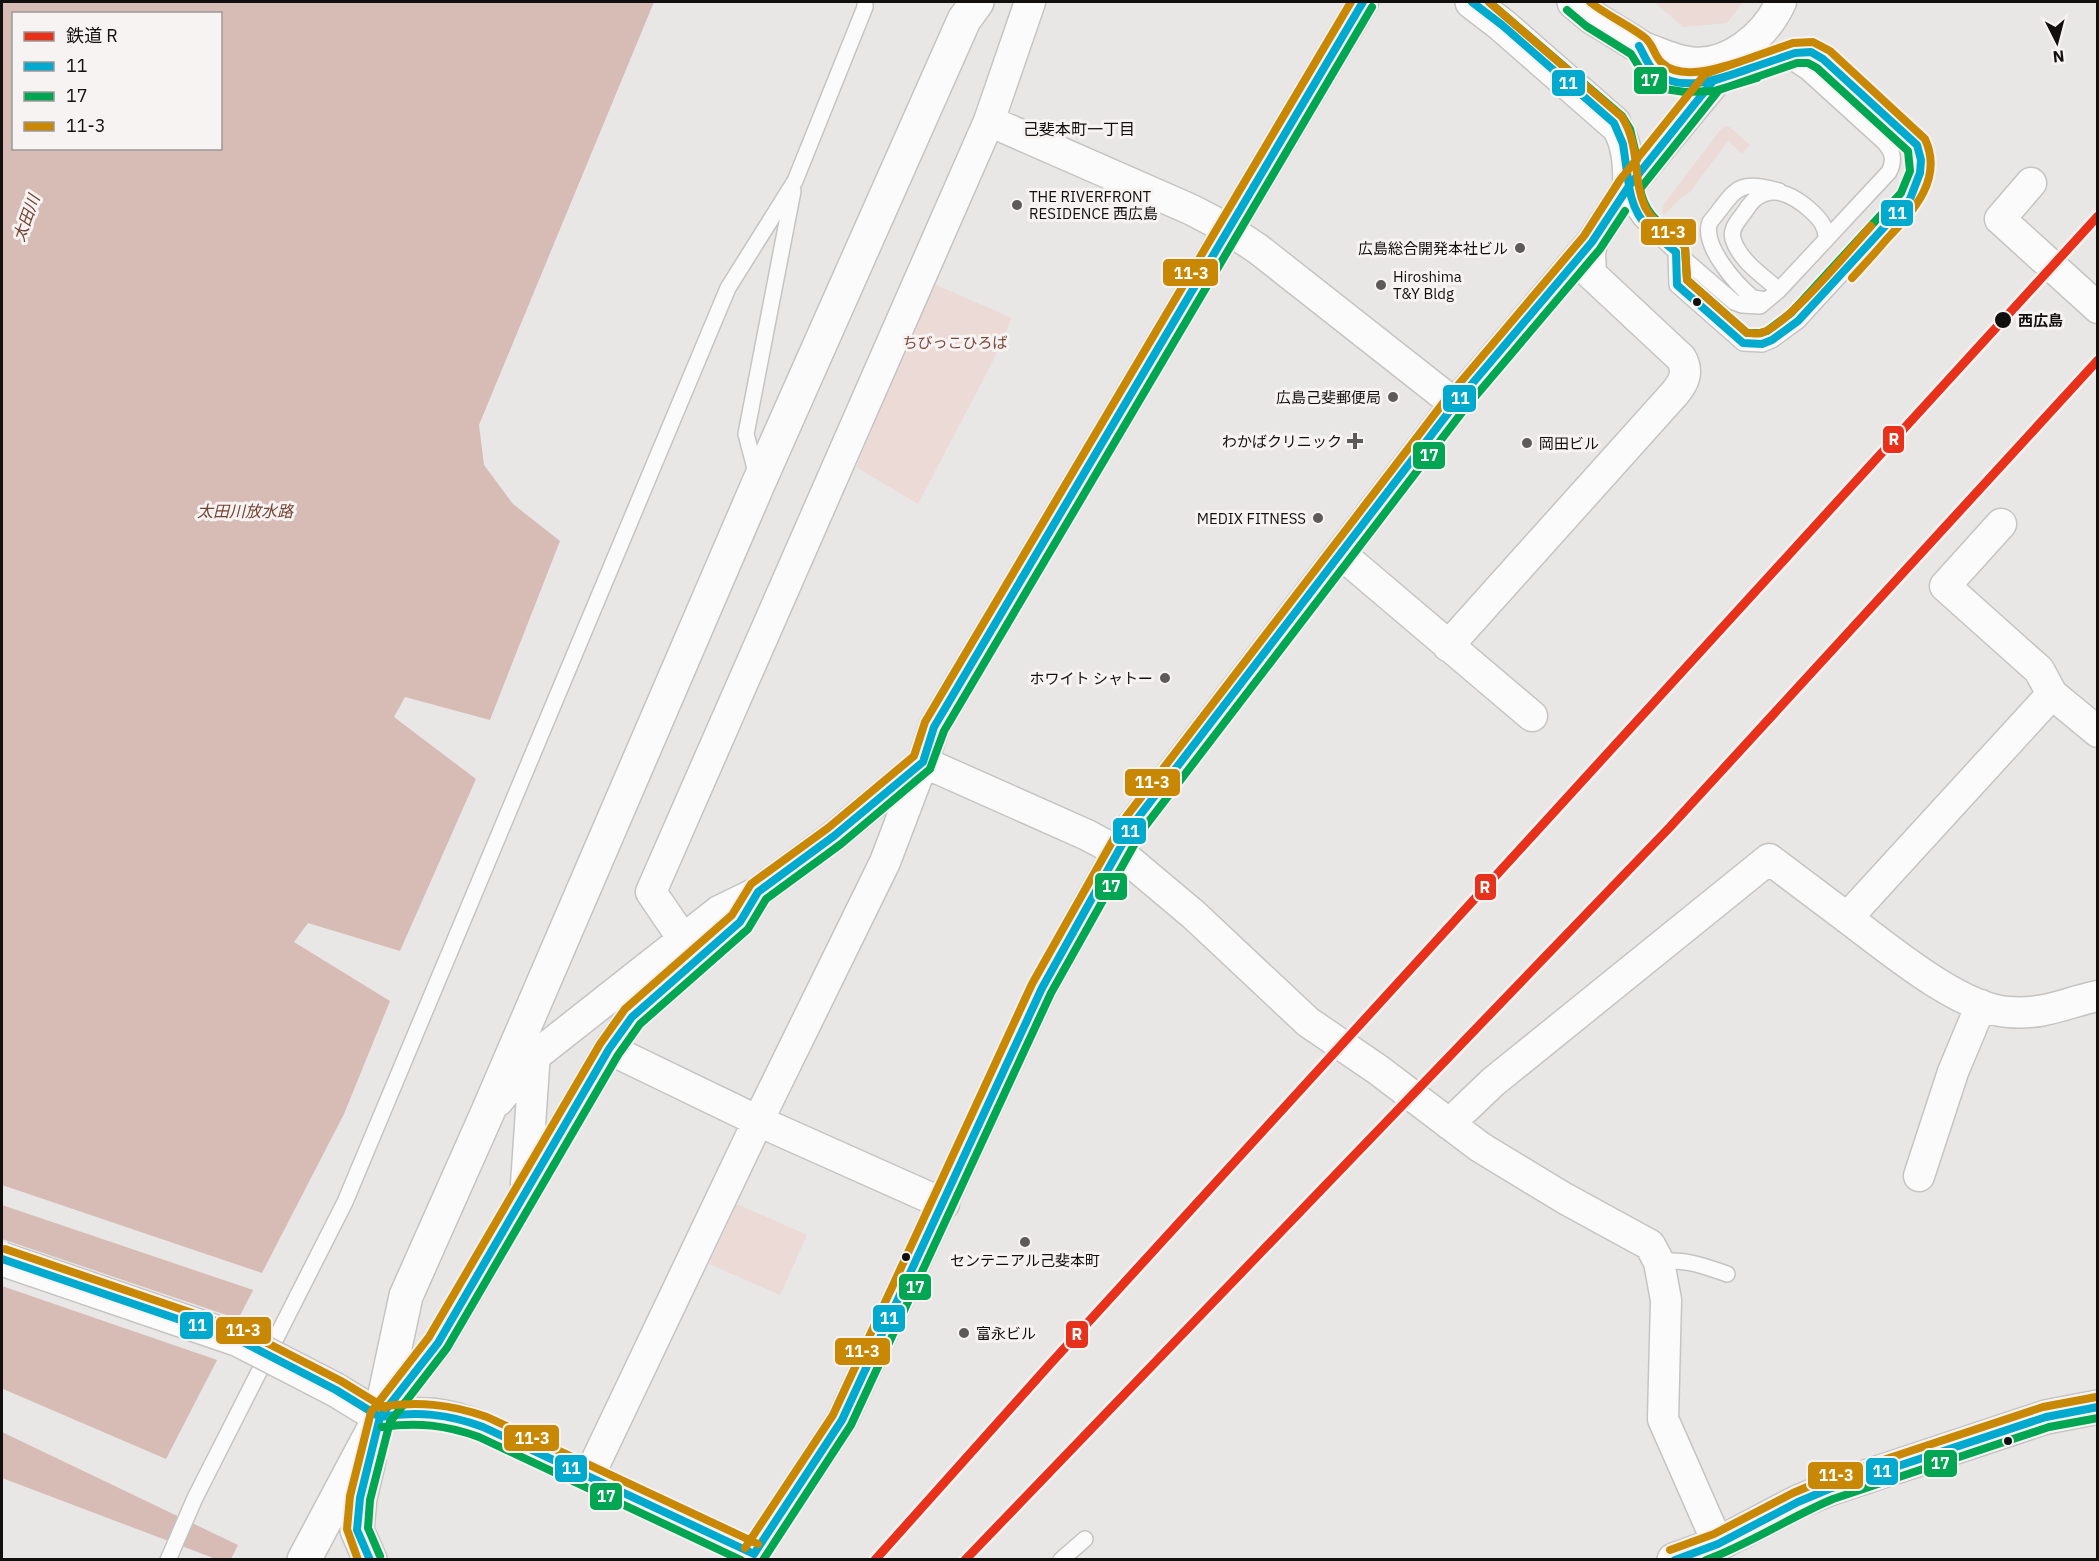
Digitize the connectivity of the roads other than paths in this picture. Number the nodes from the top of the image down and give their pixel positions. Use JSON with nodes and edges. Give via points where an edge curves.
{"nodes":[{"id":1,"x":865,"y":2,"type":"edge"},
{"id":2,"x":977,"y":2,"type":"edge"},
{"id":3,"x":1030,"y":2,"type":"edge"},
{"id":4,"x":1364,"y":2,"type":"edge"},
{"id":5,"x":1472,"y":2,"type":"edge"},
{"id":6,"x":1574,"y":2,"type":"edge"},
{"id":7,"x":1781,"y":2,"type":"edge"},
{"id":8,"x":1640,"y":46,"type":"junction"},
{"id":9,"x":1742,"y":49,"type":"junction"},
{"id":10,"x":1778,"y":59,"type":"junction"},
{"id":11,"x":1713,"y":81,"type":"junction"},
{"id":12,"x":989,"y":121,"type":"junction"},
{"id":13,"x":1614,"y":123,"type":"joint"},
{"id":14,"x":795,"y":181,"type":"junction"},
{"id":15,"x":2031,"y":183,"type":"dead end"},
{"id":16,"x":1628,"y":187,"type":"junction"},
{"id":17,"x":1786,"y":193,"type":"junction"},
{"id":18,"x":1228,"y":229,"type":"junction"},
{"id":19,"x":1826,"y":240,"type":"junction"},
{"id":20,"x":1592,"y":242,"type":"junction"},
{"id":21,"x":1676,"y":252,"type":"junction"},
{"id":22,"x":1774,"y":295,"type":"junction"},
{"id":23,"x":2097,"y":308,"type":"edge"},
{"id":24,"x":1455,"y":404,"type":"junction"},
{"id":25,"x":759,"y":482,"type":"junction"},
{"id":26,"x":2001,"y":524,"type":"dead end"},
{"id":27,"x":1341,"y":554,"type":"junction"},
{"id":28,"x":1448,"y":646,"type":"junction"},
{"id":29,"x":2052,"y":694,"type":"junction"},
{"id":30,"x":1532,"y":716,"type":"dead end"},
{"id":31,"x":2097,"y":732,"type":"edge"},
{"id":32,"x":923,"y":762,"type":"junction"},
{"id":33,"x":1119,"y":852,"type":"junction"},
{"id":34,"x":758,"y":892,"type":"junction"},
{"id":35,"x":1847,"y":918,"type":"junction"},
{"id":36,"x":683,"y":939,"type":"junction"},
{"id":37,"x":540,"y":988,"type":"junction"},
{"id":38,"x":2097,"y":996,"type":"edge"},
{"id":39,"x":1981,"y":1005,"type":"junction"},
{"id":40,"x":609,"y":1049,"type":"junction"},
{"id":41,"x":535,"y":1056,"type":"junction"},
{"id":42,"x":486,"y":1116,"type":"junction"},
{"id":43,"x":758,"y":1121,"type":"junction"},
{"id":44,"x":1449,"y":1124,"type":"junction"},
{"id":45,"x":1919,"y":1176,"type":"dead end"},
{"id":46,"x":526,"y":1190,"type":"junction"},
{"id":47,"x":944,"y":1204,"type":"junction"},
{"id":48,"x":2,"y":1259,"type":"edge"},
{"id":49,"x":1659,"y":1262,"type":"junction"},
{"id":50,"x":1726,"y":1274,"type":"dead end"},
{"id":51,"x":2097,"y":1407,"type":"edge"},
{"id":52,"x":380,"y":1417,"type":"junction"},
{"id":53,"x":589,"y":1476,"type":"junction"},
{"id":54,"x":1085,"y":1539,"type":"dead end"},
{"id":55,"x":1695,"y":1554,"type":"edge"},
{"id":56,"x":752,"y":1557,"type":"edge"},
{"id":57,"x":168,"y":1560,"type":"edge"},
{"id":58,"x":304,"y":1560,"type":"edge"},
{"id":59,"x":370,"y":1560,"type":"edge"},
{"id":60,"x":1061,"y":1560,"type":"edge"}],
"edges":[{"from":1,"to":14,"type":"lane"},
{"from":2,"to":25,"type":"street","via":[[964,20]]},
{"from":3,"to":12,"type":"street"},
{"from":4,"to":18,"type":"street"},
{"from":5,"to":13,"type":"street"},
{"from":6,"to":8,"type":"street"},
{"from":7,"to":9,"type":"street","via":[[1761,31]]},
{"from":8,"to":9,"type":"street","via":[[1691,63],[1718,60]]},
{"from":8,"to":11,"type":"lane","via":[[1653,71],[1669,79]]},
{"from":9,"to":11,"type":"street"},
{"from":10,"to":11,"type":"lane"},
{"from":10,"to":19,"type":"lane","via":[[1795,63],[1807,72],[1892,153],[1889,172]]},
{"from":10,"to":21,"type":"lane","via":[[1811,52],[1823,59],[1917,145],[1922,164],[1910,199],[1798,321],[1762,344],[1743,343],[1677,285]]},
{"from":11,"to":16,"type":"street"},
{"from":12,"to":18,"type":"street"},
{"from":12,"to":36,"type":"street","via":[[651,892]]},
{"from":13,"to":16,"type":"street","via":[[1624,141]]},
{"from":14,"to":25,"type":"lane","via":[[746,434]]},
{"from":14,"to":57,"type":"lane","via":[[728,288],[345,1202],[195,1498]]},
{"from":15,"to":23,"type":"street","via":[[1995,227]]},
{"from":16,"to":20,"type":"street"},
{"from":16,"to":21,"type":"lane","via":[[1641,219]]},
{"from":17,"to":19,"type":"lane","via":[[1796,197],[1818,218],[1825,227]]},
{"from":17,"to":22,"type":"lane","via":[[1775,192],[1755,199],[1733,230],[1740,255]]},
{"from":17,"to":22,"type":"lane","via":[[1754,184],[1739,188],[1708,227],[1717,257],[1745,292],[1759,301]]},
{"from":18,"to":24,"type":"street"},
{"from":18,"to":32,"type":"street","via":[[934,727]]},
{"from":19,"to":22,"type":"lane"},
{"from":20,"to":24,"type":"street"},
{"from":20,"to":28,"type":"street","via":[[1591,274],[1681,358],[1685,379]]},
{"from":21,"to":22,"type":"lane","via":[[1734,302],[1760,306]]},
{"from":24,"to":27,"type":"street"},
{"from":25,"to":37,"type":"street"},
{"from":26,"to":29,"type":"street","via":[[1945,586],[2039,670]]},
{"from":27,"to":28,"type":"street"},
{"from":27,"to":33,"type":"street","via":[[1134,823]]},
{"from":28,"to":30,"type":"street"},
{"from":29,"to":31,"type":"street"},
{"from":29,"to":35,"type":"street"},
{"from":32,"to":33,"type":"street","via":[[1087,834]]},
{"from":32,"to":34,"type":"street","via":[[834,836]]},
{"from":32,"to":43,"type":"street","via":[[885,862]]},
{"from":33,"to":44,"type":"street","via":[[1194,915],[1308,1022]]},
{"from":33,"to":47,"type":"street","via":[[1042,988]]},
{"from":34,"to":36,"type":"street","via":[[719,911]]},
{"from":34,"to":40,"type":"street","via":[[740,922],[632,1017]]},
{"from":35,"to":39,"type":"street","via":[[1934,981]]},
{"from":35,"to":44,"type":"street","via":[[1769,859],[1493,1082]]},
{"from":36,"to":41,"type":"street"},
{"from":37,"to":41,"type":"street"},
{"from":37,"to":42,"type":"street"},
{"from":38,"to":39,"type":"street","via":[[2053,1010],[2024,1013]]},
{"from":39,"to":45,"type":"street","via":[[1953,1072]]},
{"from":40,"to":43,"type":"street"},
{"from":40,"to":46,"type":"street"},
{"from":41,"to":42,"type":"street"},
{"from":41,"to":46,"type":"street"},
{"from":42,"to":52,"type":"street","via":[[406,1296]]},
{"from":43,"to":47,"type":"street"},
{"from":43,"to":53,"type":"street"},
{"from":44,"to":49,"type":"street","via":[[1564,1198],[1650,1245]]},
{"from":46,"to":52,"type":"street","via":[[438,1343]]},
{"from":47,"to":56,"type":"street","via":[[842,1420]]},
{"from":48,"to":52,"type":"street","bridge":true,"via":[[239,1341]]},
{"from":49,"to":50,"type":"lane","via":[[1690,1262]]},
{"from":49,"to":55,"type":"street","via":[[1667,1310],[1663,1419]]},
{"from":51,"to":55,"type":"street","via":[[2046,1417],[1829,1490]]},
{"from":52,"to":53,"type":"street","via":[[426,1412],[454,1416]]},
{"from":52,"to":58,"type":"street"},
{"from":52,"to":59,"type":"street","via":[[360,1498],[357,1530]]},
{"from":53,"to":56,"type":"street"},
{"from":54,"to":60,"type":"lane"}]}
